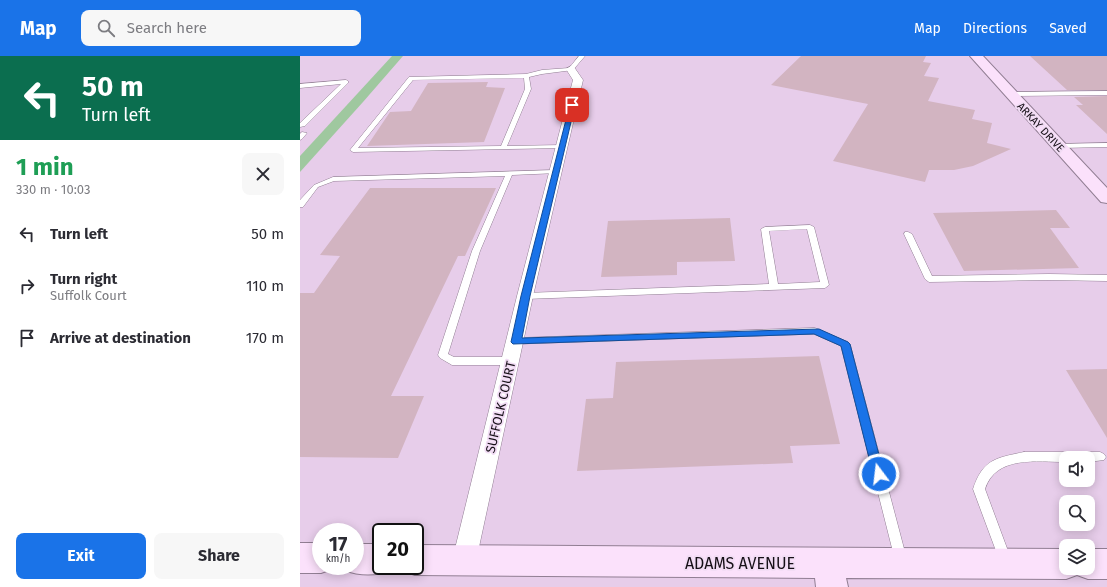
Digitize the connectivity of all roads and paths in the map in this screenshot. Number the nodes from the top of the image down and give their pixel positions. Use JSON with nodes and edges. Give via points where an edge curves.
{"nodes":[{"id":1,"x":582,"y":56,"type":"edge"},
{"id":2,"x":976,"y":56,"type":"edge"},
{"id":3,"x":571,"y":69,"type":"junction"},
{"id":4,"x":526,"y":76,"type":"junction"},
{"id":5,"x":300,"y":86,"type":"edge"},
{"id":6,"x":1107,"y":93,"type":"edge"},
{"id":7,"x":1012,"y":94,"type":"junction"},
{"id":8,"x":300,"y":125,"type":"edge"},
{"id":9,"x":1107,"y":145,"type":"edge"},
{"id":10,"x":1059,"y":146,"type":"junction"},
{"id":11,"x":562,"y":147,"type":"junction"},
{"id":12,"x":503,"y":148,"type":"junction"},
{"id":13,"x":556,"y":172,"type":"junction"},
{"id":14,"x":510,"y":173,"type":"junction"},
{"id":15,"x":1107,"y":198,"type":"edge"},
{"id":16,"x":300,"y":205,"type":"edge"},
{"id":17,"x":908,"y":234,"type":"dead end"},
{"id":18,"x":1107,"y":278,"type":"edge"},
{"id":19,"x":774,"y":287,"type":"junction"},
{"id":20,"x":525,"y":296,"type":"junction"},
{"id":21,"x":516,"y":342,"type":"junction"},
{"id":22,"x":511,"y":361,"type":"junction"},
{"id":23,"x":1100,"y":457,"type":"dead end"},
{"id":24,"x":300,"y":558,"type":"edge"},
{"id":25,"x":312,"y":558,"type":"edge"},
{"id":26,"x":424,"y":560,"type":"edge"},
{"id":27,"x":464,"y":561,"type":"junction"},
{"id":28,"x":902,"y":564,"type":"junction"},
{"id":29,"x":1007,"y":564,"type":"junction"},
{"id":30,"x":1059,"y":564,"type":"edge"},
{"id":31,"x":1095,"y":564,"type":"edge"},
{"id":32,"x":1107,"y":564,"type":"edge"},
{"id":33,"x":830,"y":575,"type":"edge"}],
"edges":[{"from":1,"to":3,"type":"lane"},
{"from":2,"to":7,"type":"street","name":"ARKAY DRIVE"},
{"from":3,"to":4,"type":"lane"},
{"from":3,"to":11,"type":"street","name":"SUFFOLK COURT","via":[[578,80]]},
{"from":4,"to":12,"type":"lane","via":[[528,89]]},
{"from":4,"to":12,"type":"lane","via":[[411,78],[353,150]]},
{"from":5,"to":8,"type":"lane","via":[[346,82],[303,125]]},
{"from":6,"to":7,"type":"lane"},
{"from":7,"to":10,"type":"street","name":"ARKAY DRIVE"},
{"from":9,"to":10,"type":"lane"},
{"from":10,"to":15,"type":"street","name":"ARKAY DRIVE"},
{"from":11,"to":12,"type":"lane"},
{"from":11,"to":13,"type":"street","name":"SUFFOLK COURT"},
{"from":13,"to":14,"type":"lane"},
{"from":13,"to":20,"type":"street","name":"SUFFOLK COURT"},
{"from":14,"to":16,"type":"lane","via":[[333,179],[316,186]]},
{"from":14,"to":22,"type":"lane","via":[[476,251],[443,355],[452,362]]},
{"from":17,"to":18,"type":"lane","via":[[929,279]]},
{"from":19,"to":19,"type":"lane","via":[[824,285],[810,227],[765,229]]},
{"from":19,"to":20,"type":"lane"},
{"from":20,"to":21,"type":"street","name":"SUFFOLK COURT"},
{"from":21,"to":22,"type":"street","name":"SUFFOLK COURT"},
{"from":21,"to":28,"type":"lane","via":[[815,331],[845,344]]},
{"from":22,"to":27,"type":"street","name":"SUFFOLK COURT"},
{"from":23,"to":29,"type":"lane","via":[[1024,457],[999,462],[984,477],[979,489]]},
{"from":24,"to":25,"type":"street"},
{"from":26,"to":27,"type":"street","name":"ADAMS AVENUE"},
{"from":27,"to":33,"type":"street","name":"ADAMS AVENUE"},
{"from":28,"to":29,"type":"street","name":"ADAMS AVENUE"},
{"from":28,"to":33,"type":"street","name":"ADAMS AVENUE"},
{"from":29,"to":30,"type":"street","name":"ADAMS AVENUE"},
{"from":31,"to":32,"type":"street"}]}
